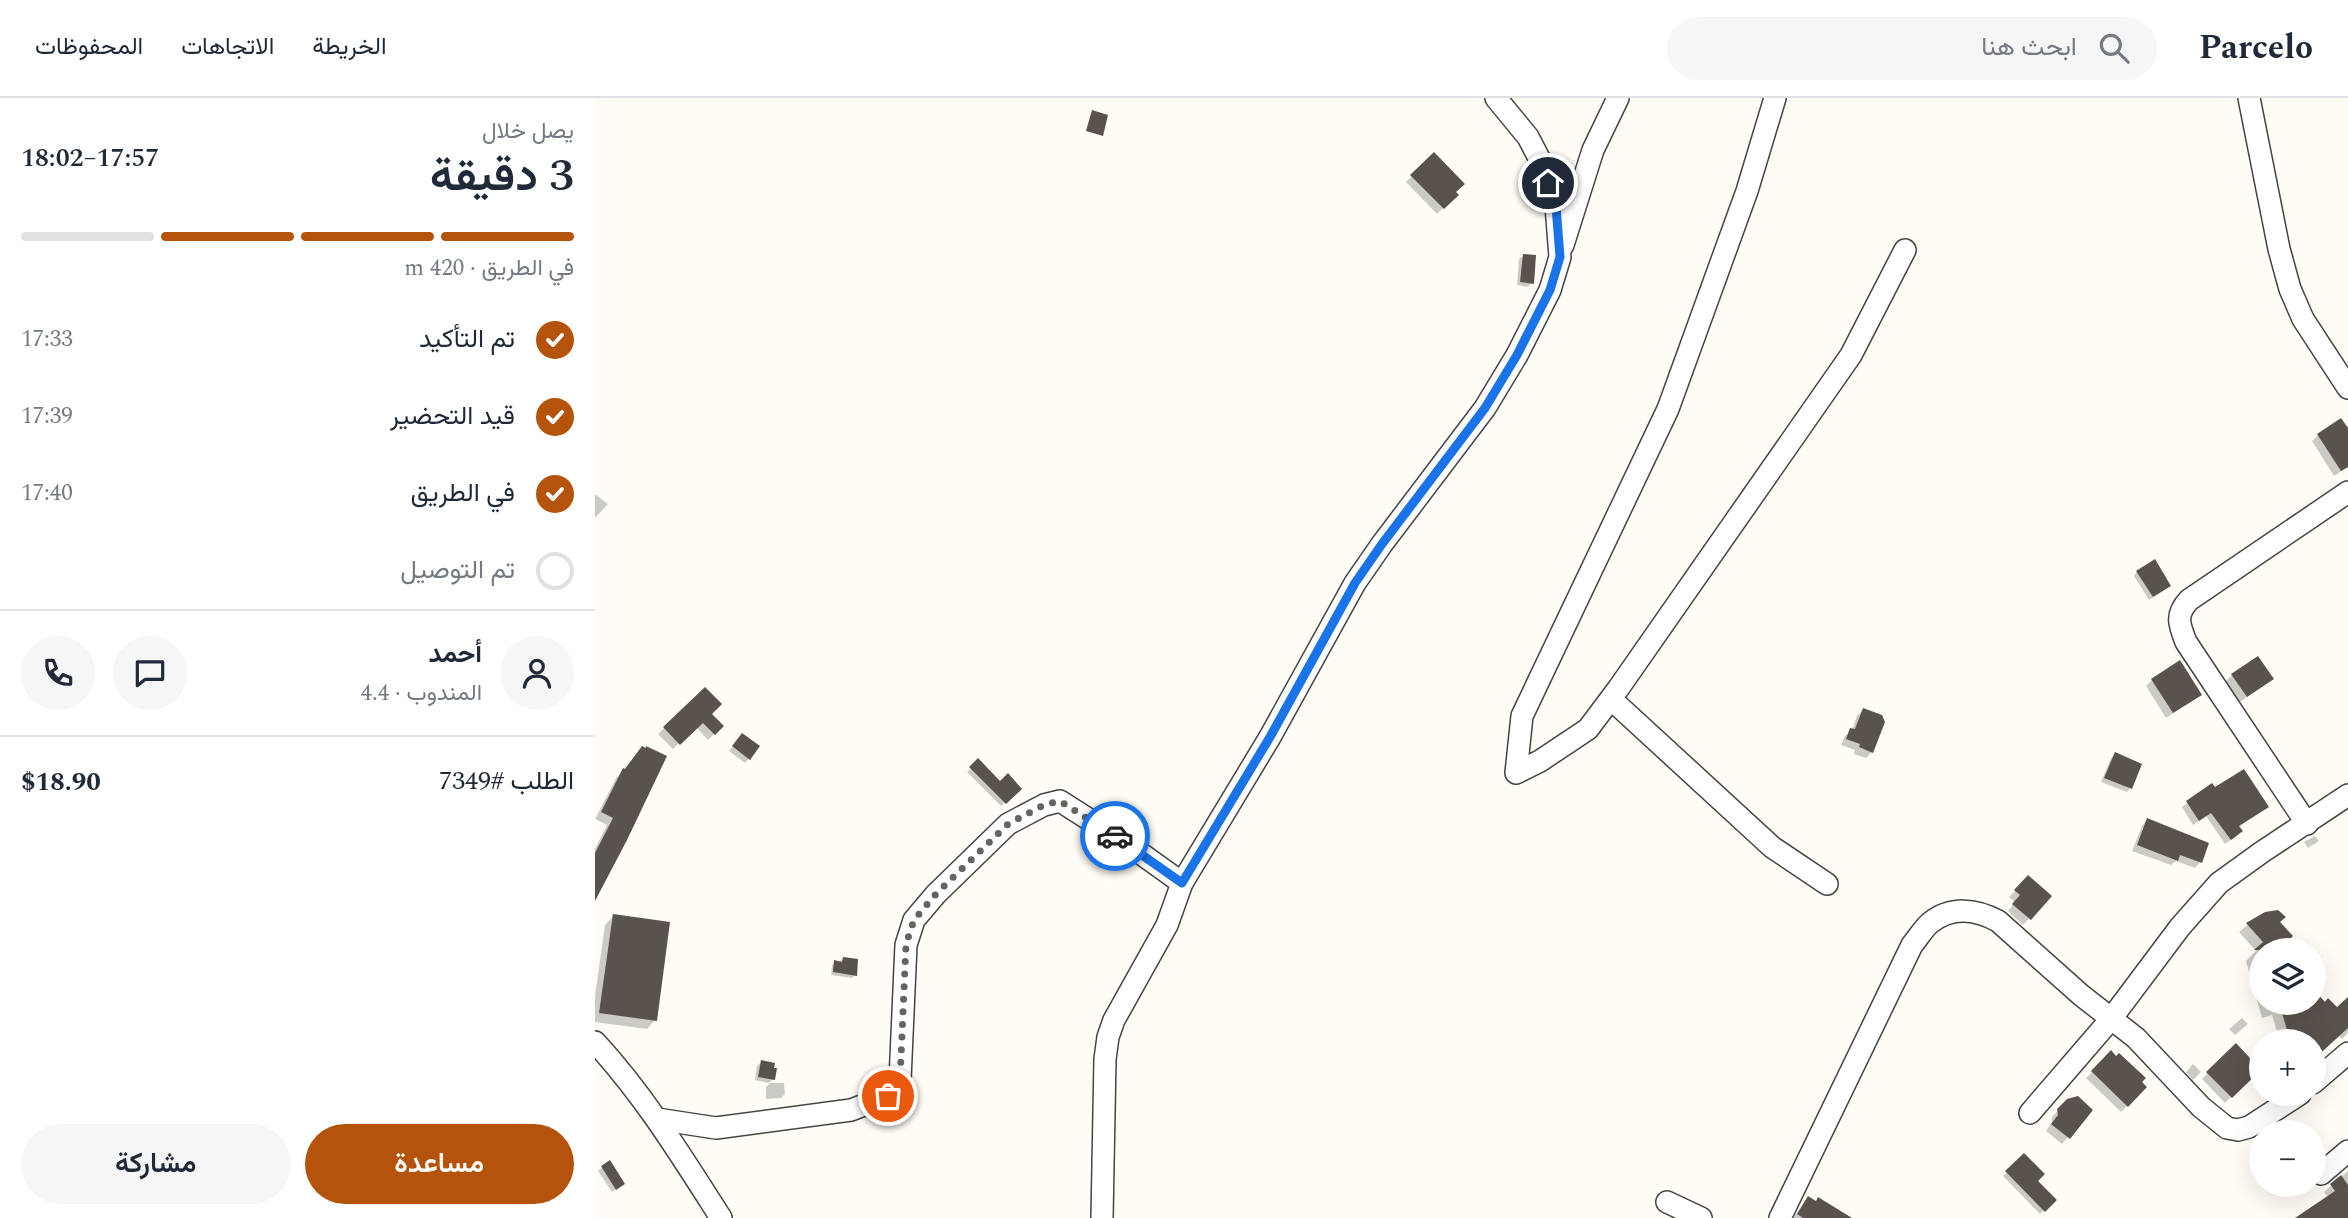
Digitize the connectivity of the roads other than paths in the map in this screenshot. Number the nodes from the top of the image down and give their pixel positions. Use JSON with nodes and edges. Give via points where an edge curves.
{"nodes":[{"id":1,"x":1496,"y":98,"type":"edge"},
{"id":2,"x":1618,"y":98,"type":"edge"},
{"id":3,"x":1775,"y":98,"type":"edge"},
{"id":4,"x":2249,"y":98,"type":"edge"},
{"id":5,"x":1905,"y":250,"type":"dead end"},
{"id":6,"x":1560,"y":257,"type":"junction"},
{"id":7,"x":2348,"y":388,"type":"edge"},
{"id":8,"x":2348,"y":492,"type":"edge"},
{"id":9,"x":1611,"y":699,"type":"junction"},
{"id":10,"x":2348,"y":795,"type":"edge"},
{"id":11,"x":2307,"y":824,"type":"junction"},
{"id":12,"x":1182,"y":883,"type":"junction"},
{"id":13,"x":1827,"y":884,"type":"dead end"},
{"id":14,"x":2111,"y":1018,"type":"junction"},
{"id":15,"x":595,"y":1042,"type":"edge"},
{"id":16,"x":2348,"y":1053,"type":"edge"},
{"id":17,"x":2326,"y":1072,"type":"edge"},
{"id":18,"x":2281,"y":1106,"type":"edge"},
{"id":19,"x":2030,"y":1113,"type":"dead end"},
{"id":20,"x":657,"y":1119,"type":"junction"},
{"id":21,"x":2348,"y":1151,"type":"edge"},
{"id":22,"x":2326,"y":1170,"type":"edge"},
{"id":23,"x":1667,"y":1202,"type":"dead end"},
{"id":24,"x":721,"y":1218,"type":"edge"},
{"id":25,"x":1102,"y":1218,"type":"edge"},
{"id":26,"x":1701,"y":1218,"type":"edge"},
{"id":27,"x":1780,"y":1218,"type":"edge"}],
"edges":[{"from":1,"to":6,"type":"street","via":[[1528,137],[1540,160],[1556,206]]},
{"from":2,"to":6,"type":"street","via":[[1593,150]]},
{"from":3,"to":9,"type":"street","via":[[1747,191],[1668,409],[1522,716],[1516,773],[1588,729]]},
{"from":4,"to":7,"type":"street","via":[[2290,289],[2303,320]]},
{"from":5,"to":9,"type":"street","via":[[1851,355]]},
{"from":6,"to":12,"type":"street","via":[[1550,290],[1485,408],[1355,583]]},
{"from":8,"to":11,"type":"street","via":[[2189,600],[2178,614],[2186,642]]},
{"from":9,"to":13,"type":"street","via":[[1772,847]]},
{"from":10,"to":11,"type":"street"},
{"from":11,"to":14,"type":"street","via":[[2219,883]]},
{"from":12,"to":20,"type":"street","via":[[1060,801],[1044,805],[1008,824],[914,920],[906,944],[900,1080],[888,1096],[851,1110],[716,1128]]},
{"from":12,"to":25,"type":"street","via":[[1167,925],[1108,1037]]},
{"from":14,"to":18,"type":"street","via":[[2227,1128],[2249,1127]]},
{"from":14,"to":19,"type":"street"},
{"from":14,"to":27,"type":"street","via":[[1983,913],[1945,914],[1928,924],[1912,945]]},
{"from":15,"to":20,"type":"street"},
{"from":16,"to":17,"type":"street"},
{"from":20,"to":24,"type":"street"},
{"from":21,"to":22,"type":"street"},
{"from":23,"to":26,"type":"street"}]}
